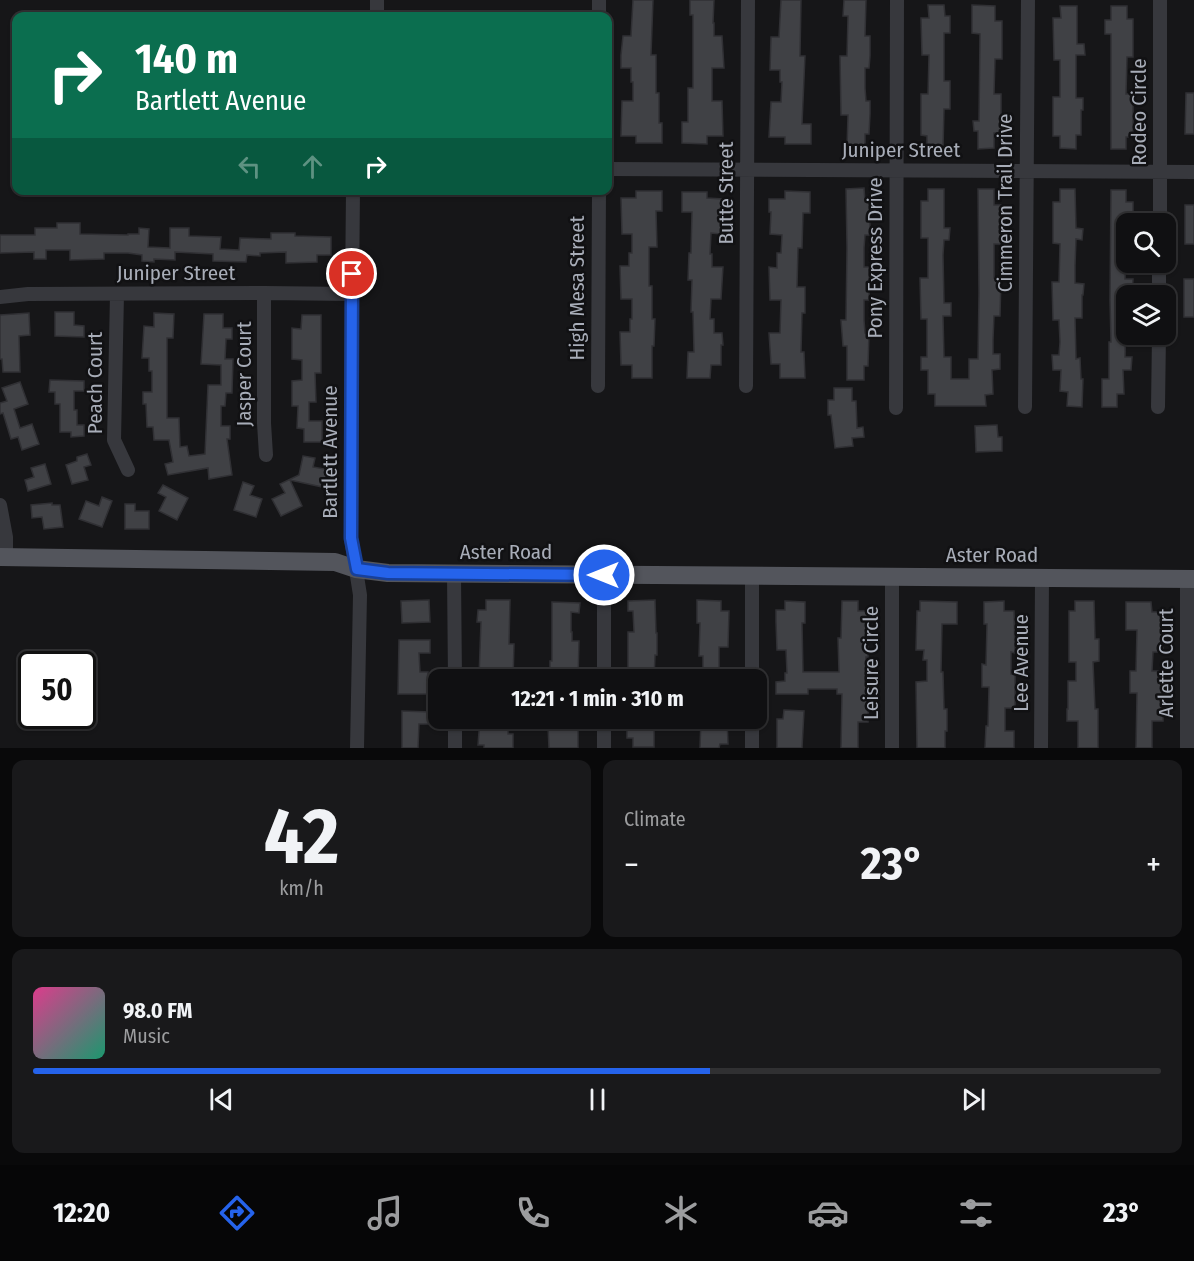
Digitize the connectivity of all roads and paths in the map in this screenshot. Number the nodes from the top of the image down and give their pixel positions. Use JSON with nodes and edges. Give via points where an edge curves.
{"nodes":[{"id":1,"x":748,"y":0,"type":"edge"},
{"id":2,"x":897,"y":0,"type":"edge"},
{"id":3,"x":1028,"y":0,"type":"edge"},
{"id":4,"x":1160,"y":0,"type":"edge"},
{"id":5,"x":612,"y":170,"type":"edge"},
{"id":6,"x":747,"y":170,"type":"junction"},
{"id":7,"x":896,"y":171,"type":"junction"},
{"id":8,"x":1026,"y":171,"type":"junction"},
{"id":9,"x":1160,"y":171,"type":"junction"},
{"id":10,"x":1194,"y":171,"type":"edge"},
{"id":11,"x":353,"y":195,"type":"edge"},
{"id":12,"x":599,"y":195,"type":"edge"},
{"id":13,"x":1160,"y":213,"type":"edge"},
{"id":14,"x":264,"y":293,"type":"junction"},
{"id":15,"x":117,"y":294,"type":"junction"},
{"id":16,"x":351,"y":294,"type":"junction"},
{"id":17,"x":0,"y":297,"type":"edge"},
{"id":18,"x":1159,"y":345,"type":"edge"},
{"id":19,"x":598,"y":386,"type":"dead end"},
{"id":20,"x":746,"y":386,"type":"dead end"},
{"id":21,"x":1025,"y":407,"type":"dead end"},
{"id":22,"x":1158,"y":407,"type":"dead end"},
{"id":23,"x":896,"y":408,"type":"dead end"},
{"id":24,"x":266,"y":455,"type":"dead end"},
{"id":25,"x":128,"y":470,"type":"dead end"},
{"id":26,"x":0,"y":505,"type":"edge"},
{"id":27,"x":3,"y":557,"type":"edge"},
{"id":28,"x":357,"y":569,"type":"junction"},
{"id":29,"x":454,"y":575,"type":"junction"},
{"id":30,"x":604,"y":575,"type":"junction"},
{"id":31,"x":752,"y":576,"type":"junction"},
{"id":32,"x":892,"y":577,"type":"junction"},
{"id":33,"x":1042,"y":578,"type":"junction"},
{"id":34,"x":1190,"y":579,"type":"edge"},
{"id":35,"x":454,"y":669,"type":"edge"},
{"id":36,"x":604,"y":669,"type":"edge"},
{"id":37,"x":752,"y":669,"type":"edge"},
{"id":38,"x":455,"y":729,"type":"edge"},
{"id":39,"x":604,"y":729,"type":"edge"},
{"id":40,"x":752,"y":729,"type":"edge"},
{"id":41,"x":357,"y":748,"type":"edge"},
{"id":42,"x":455,"y":748,"type":"edge"},
{"id":43,"x":604,"y":748,"type":"edge"},
{"id":44,"x":752,"y":748,"type":"edge"},
{"id":45,"x":892,"y":748,"type":"edge"},
{"id":46,"x":1041,"y":748,"type":"edge"},
{"id":47,"x":1187,"y":748,"type":"edge"}],
"edges":[{"from":1,"to":6,"type":"street","name":"Butte Street"},
{"from":2,"to":7,"type":"street","name":"Pony Express Drive"},
{"from":3,"to":8,"type":"street","name":"Cimmeron Trail Drive"},
{"from":4,"to":9,"type":"street","name":"Rodeo Circle"},
{"from":5,"to":6,"type":"street","name":"Juniper Street"},
{"from":6,"to":7,"type":"street","name":"Juniper Street"},
{"from":6,"to":20,"type":"street","name":"Butte Street"},
{"from":7,"to":8,"type":"street","name":"Juniper Street"},
{"from":7,"to":23,"type":"street","name":"Pony Express Drive"},
{"from":8,"to":9,"type":"street","name":"Juniper Street"},
{"from":8,"to":21,"type":"street","name":"Cimmeron Trail Drive"},
{"from":9,"to":10,"type":"street","name":"Juniper Street"},
{"from":9,"to":13,"type":"street","name":"Rodeo Circle"},
{"from":11,"to":16,"type":"street","name":"Bartlett Avenue"},
{"from":12,"to":19,"type":"street","name":"High Mesa Street"},
{"from":14,"to":15,"type":"street","name":"Juniper Street"},
{"from":14,"to":16,"type":"street","name":"Juniper Street"},
{"from":14,"to":24,"type":"street","name":"Jasper Court"},
{"from":15,"to":17,"type":"street","name":"Juniper Street"},
{"from":15,"to":25,"type":"street","name":"Peach Court","via":[[114,440]]},
{"from":16,"to":28,"type":"street","name":"Bartlett Avenue","via":[[351,538]]},
{"from":18,"to":22,"type":"street"},
{"from":26,"to":27,"type":"street","via":[[6,537]]},
{"from":27,"to":28,"type":"main road","name":"Aster Road","via":[[335,562]]},
{"from":28,"to":29,"type":"main road","name":"Aster Road"},
{"from":28,"to":41,"type":"street","name":"Bartlett Avenue"},
{"from":29,"to":30,"type":"main road","name":"Aster Road"},
{"from":29,"to":35,"type":"street"},
{"from":30,"to":31,"type":"main road","name":"Aster Road"},
{"from":30,"to":36,"type":"street"},
{"from":31,"to":32,"type":"main road","name":"Aster Road"},
{"from":31,"to":37,"type":"street"},
{"from":32,"to":33,"type":"main road","name":"Aster Road"},
{"from":32,"to":45,"type":"street","name":"Leisure Circle"},
{"from":33,"to":34,"type":"main road","name":"Aster Road"},
{"from":33,"to":46,"type":"street","name":"Lee Avenue"},
{"from":34,"to":47,"type":"street","name":"Arlette Court"},
{"from":38,"to":42,"type":"street"},
{"from":39,"to":43,"type":"street"},
{"from":40,"to":44,"type":"street"}]}
